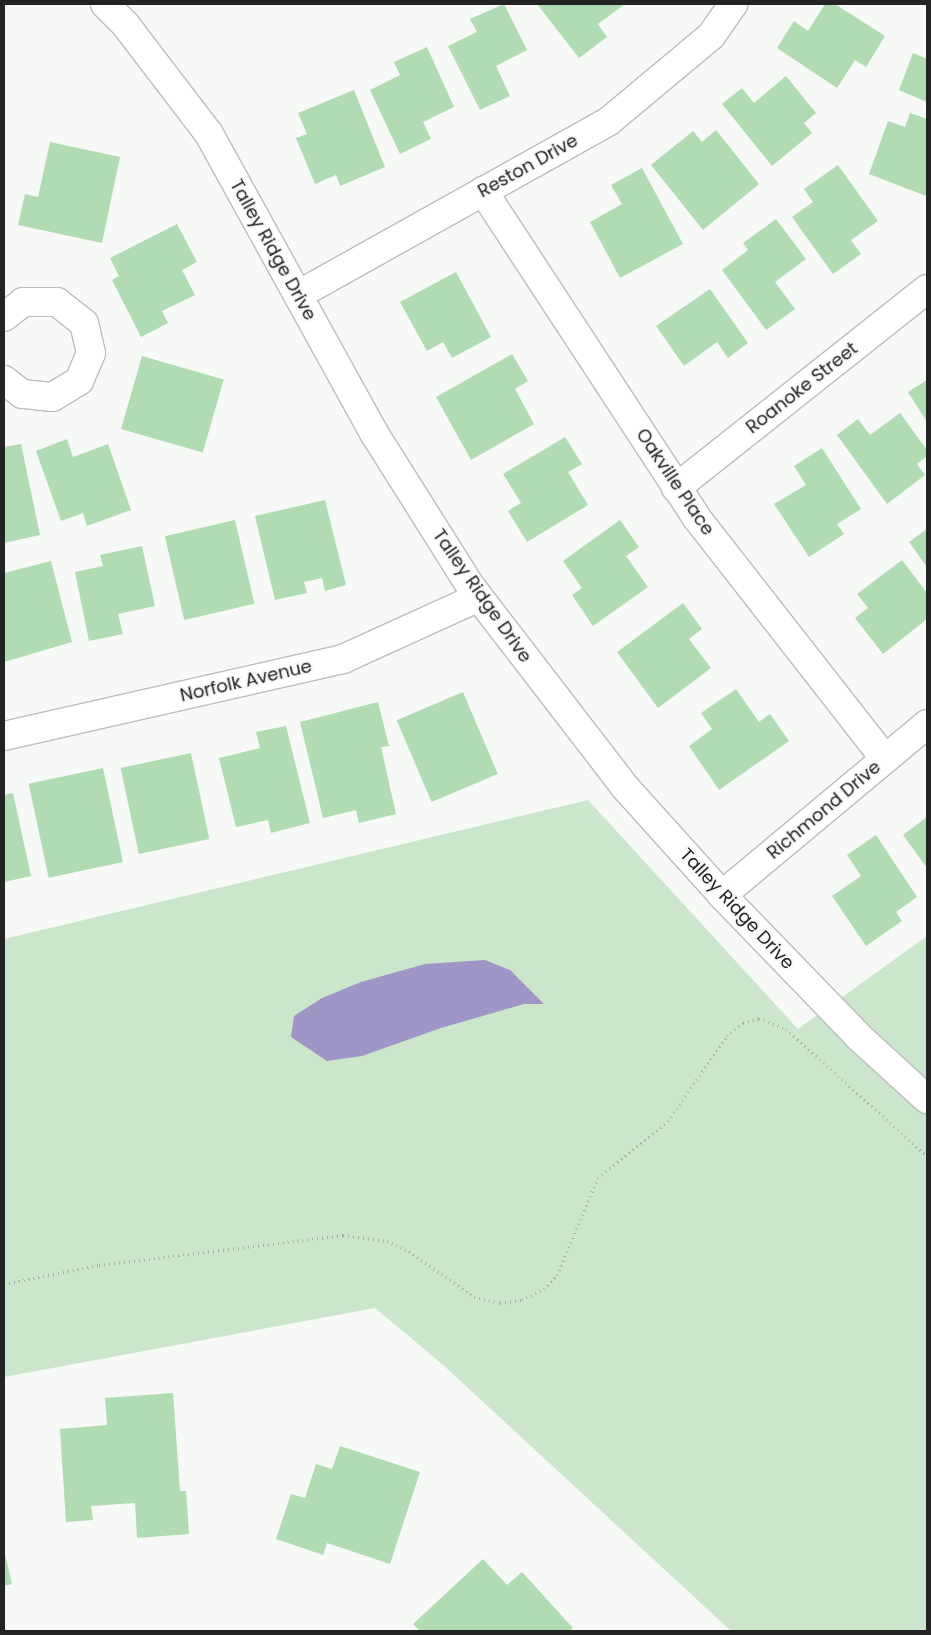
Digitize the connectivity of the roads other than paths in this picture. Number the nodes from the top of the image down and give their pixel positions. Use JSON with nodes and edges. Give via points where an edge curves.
{"nodes":[{"id":1,"x":106,"y":4,"type":"edge"},
{"id":2,"x":733,"y":4,"type":"edge"},
{"id":3,"x":483,"y":191,"type":"junction"},
{"id":4,"x":927,"y":289,"type":"edge"},
{"id":5,"x":298,"y":295,"type":"junction"},
{"id":6,"x":4,"y":318,"type":"edge"},
{"id":7,"x":4,"y":380,"type":"edge"},
{"id":8,"x":676,"y":488,"type":"junction"},
{"id":9,"x":479,"y":597,"type":"junction"},
{"id":10,"x":927,"y":724,"type":"edge"},
{"id":11,"x":4,"y":736,"type":"edge"},
{"id":12,"x":885,"y":759,"type":"junction"},
{"id":13,"x":722,"y":895,"type":"junction"},
{"id":14,"x":927,"y":1099,"type":"edge"}],
"edges":[{"from":1,"to":5,"type":"street","name":"Talley Ridge Drive","via":[[209,134]]},
{"from":2,"to":3,"type":"street","name":"Reston Drive","via":[[711,36],[609,121]]},
{"from":3,"to":5,"type":"street","name":"Reston Drive"},
{"from":3,"to":8,"type":"street","name":"Oakville Place"},
{"from":4,"to":8,"type":"street","name":"Roanoke Street"},
{"from":5,"to":9,"type":"street","name":"Talley Ridge Drive","via":[[374,433]]},
{"from":6,"to":7,"type":"street","via":[[24,302],[57,302],[84,323],[91,353],[79,381],[52,397],[22,394]]},
{"from":8,"to":12,"type":"street","name":"Oakville Place"},
{"from":9,"to":11,"type":"street","name":"Norfolk Avenue","via":[[343,659]]},
{"from":9,"to":13,"type":"street","name":"Talley Ridge Drive","via":[[624,786]]},
{"from":10,"to":12,"type":"street","name":"Richmond Drive"},
{"from":12,"to":13,"type":"street","name":"Richmond Drive"},
{"from":13,"to":14,"type":"street","name":"Talley Ridge Drive","via":[[859,1037]]}]}
